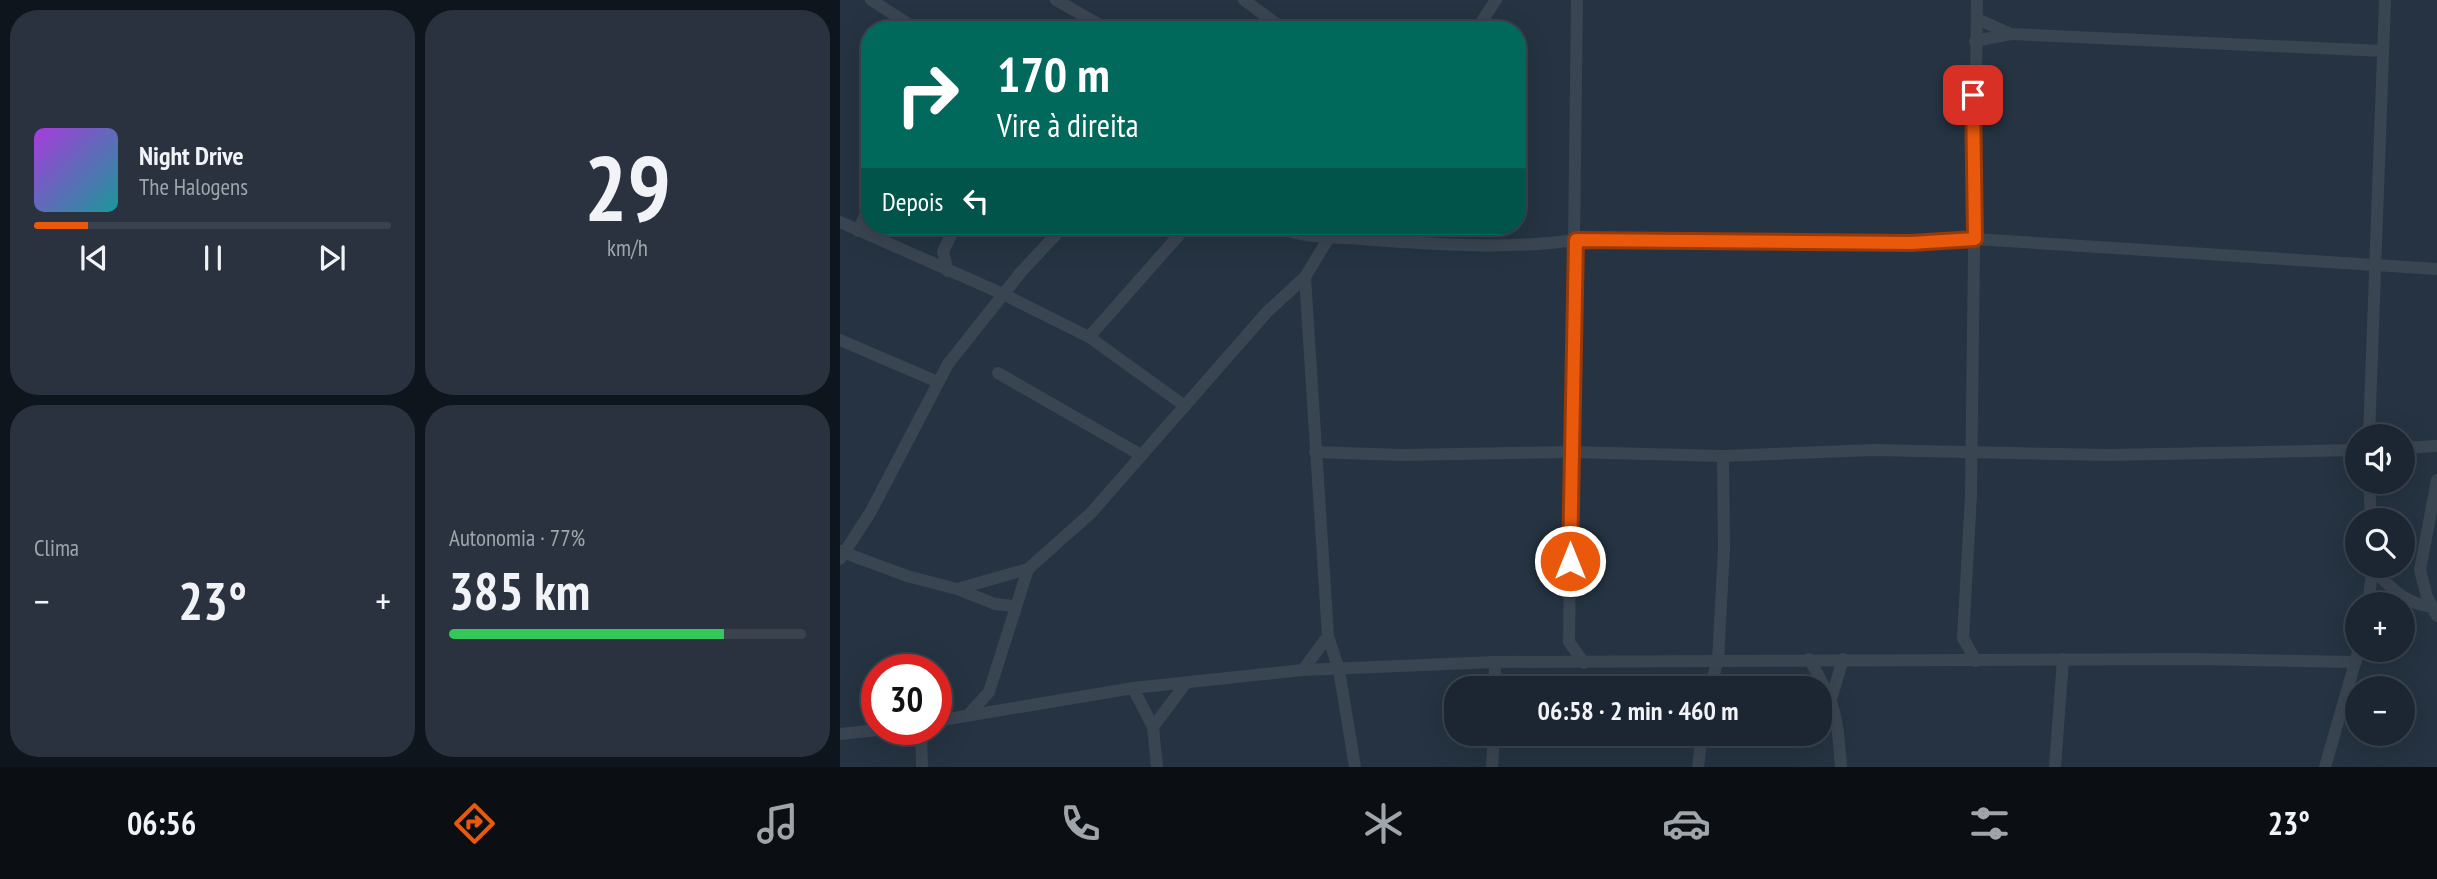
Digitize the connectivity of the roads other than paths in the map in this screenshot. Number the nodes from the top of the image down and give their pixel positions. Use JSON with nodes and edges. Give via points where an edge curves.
{"nodes":[{"id":1,"x":871,"y":0,"type":"edge"},
{"id":2,"x":1056,"y":0,"type":"edge"},
{"id":3,"x":1244,"y":0,"type":"edge"},
{"id":4,"x":1496,"y":0,"type":"edge"},
{"id":5,"x":1577,"y":0,"type":"edge"},
{"id":6,"x":1977,"y":0,"type":"edge"},
{"id":7,"x":2385,"y":0,"type":"edge"},
{"id":8,"x":1977,"y":19,"type":"junction"},
{"id":9,"x":904,"y":21,"type":"edge"},
{"id":10,"x":1093,"y":21,"type":"edge"},
{"id":11,"x":1273,"y":21,"type":"edge"},
{"id":12,"x":1482,"y":21,"type":"edge"},
{"id":13,"x":2011,"y":34,"type":"junction"},
{"id":14,"x":1975,"y":41,"type":"junction"},
{"id":15,"x":2384,"y":51,"type":"junction"},
{"id":16,"x":840,"y":222,"type":"edge"},
{"id":17,"x":861,"y":224,"type":"edge"},
{"id":18,"x":858,"y":231,"type":"junction"},
{"id":19,"x":861,"y":232,"type":"edge"},
{"id":20,"x":867,"y":235,"type":"edge"},
{"id":21,"x":951,"y":235,"type":"edge"},
{"id":22,"x":1056,"y":235,"type":"edge"},
{"id":23,"x":1179,"y":235,"type":"edge"},
{"id":24,"x":1330,"y":235,"type":"edge"},
{"id":25,"x":1387,"y":235,"type":"edge"},
{"id":26,"x":1975,"y":239,"type":"junction"},
{"id":27,"x":1576,"y":240,"type":"junction"},
{"id":28,"x":2374,"y":267,"type":"junction"},
{"id":29,"x":2437,"y":269,"type":"edge"},
{"id":30,"x":948,"y":271,"type":"junction"},
{"id":31,"x":1305,"y":277,"type":"junction"},
{"id":32,"x":1003,"y":294,"type":"junction"},
{"id":33,"x":1089,"y":337,"type":"junction"},
{"id":34,"x":840,"y":340,"type":"edge"},
{"id":35,"x":998,"y":373,"type":"dead end"},
{"id":36,"x":938,"y":382,"type":"junction"},
{"id":37,"x":1185,"y":406,"type":"junction"},
{"id":38,"x":2369,"y":424,"type":"edge"},
{"id":39,"x":2437,"y":446,"type":"edge"},
{"id":40,"x":2415,"y":447,"type":"edge"},
{"id":41,"x":2345,"y":450,"type":"edge"},
{"id":42,"x":1315,"y":452,"type":"junction"},
{"id":43,"x":1570,"y":452,"type":"junction"},
{"id":44,"x":1971,"y":452,"type":"junction"},
{"id":45,"x":1141,"y":456,"type":"junction"},
{"id":46,"x":1723,"y":456,"type":"junction"},
{"id":47,"x":2437,"y":480,"type":"edge"},
{"id":48,"x":841,"y":554,"type":"edge"},
{"id":49,"x":1028,"y":569,"type":"junction"},
{"id":50,"x":2384,"y":578,"type":"edge"},
{"id":51,"x":957,"y":589,"type":"junction"},
{"id":52,"x":1014,"y":607,"type":"junction"},
{"id":53,"x":2435,"y":612,"type":"edge"},
{"id":54,"x":1328,"y":636,"type":"junction"},
{"id":55,"x":1963,"y":638,"type":"junction"},
{"id":56,"x":1569,"y":642,"type":"junction"},
{"id":57,"x":2345,"y":656,"type":"edge"},
{"id":58,"x":1809,"y":659,"type":"junction"},
{"id":59,"x":1843,"y":659,"type":"junction"},
{"id":60,"x":1944,"y":659,"type":"junction"},
{"id":61,"x":2063,"y":659,"type":"junction"},
{"id":62,"x":1718,"y":660,"type":"junction"},
{"id":63,"x":1976,"y":661,"type":"junction"},
{"id":64,"x":1494,"y":662,"type":"junction"},
{"id":65,"x":2356,"y":662,"type":"edge"},
{"id":66,"x":1550,"y":663,"type":"junction"},
{"id":67,"x":1584,"y":663,"type":"junction"},
{"id":68,"x":1303,"y":670,"type":"junction"},
{"id":69,"x":1339,"y":670,"type":"junction"},
{"id":70,"x":1495,"y":676,"type":"edge"},
{"id":71,"x":1713,"y":676,"type":"edge"},
{"id":72,"x":1820,"y":676,"type":"edge"},
{"id":73,"x":1186,"y":683,"type":"junction"},
{"id":74,"x":1133,"y":688,"type":"junction"},
{"id":75,"x":989,"y":692,"type":"junction"},
{"id":76,"x":1832,"y":696,"type":"joint"},
{"id":77,"x":1004,"y":709,"type":"junction"},
{"id":78,"x":968,"y":715,"type":"junction"},
{"id":79,"x":952,"y":718,"type":"edge"},
{"id":80,"x":1153,"y":727,"type":"junction"},
{"id":81,"x":861,"y":732,"type":"edge"},
{"id":82,"x":840,"y":734,"type":"edge"},
{"id":83,"x":921,"y":745,"type":"edge"},
{"id":84,"x":1493,"y":746,"type":"edge"},
{"id":85,"x":1701,"y":746,"type":"edge"},
{"id":86,"x":922,"y":767,"type":"edge"},
{"id":87,"x":1157,"y":767,"type":"edge"},
{"id":88,"x":1355,"y":767,"type":"edge"},
{"id":89,"x":1492,"y":767,"type":"edge"},
{"id":90,"x":1699,"y":767,"type":"edge"},
{"id":91,"x":1841,"y":767,"type":"edge"},
{"id":92,"x":2055,"y":767,"type":"edge"},
{"id":93,"x":2325,"y":767,"type":"edge"}],
"edges":[{"from":1,"to":9,"type":"street"},
{"from":2,"to":10,"type":"street"},
{"from":3,"to":11,"type":"street"},
{"from":4,"to":12,"type":"street"},
{"from":5,"to":27,"type":"street"},
{"from":6,"to":8,"type":"street"},
{"from":7,"to":15,"type":"street"},
{"from":8,"to":13,"type":"street"},
{"from":8,"to":14,"type":"street"},
{"from":13,"to":14,"type":"street"},
{"from":13,"to":15,"type":"street"},
{"from":14,"to":26,"type":"street"},
{"from":15,"to":28,"type":"street"},
{"from":16,"to":18,"type":"street"},
{"from":17,"to":18,"type":"street"},
{"from":18,"to":19,"type":"street"},
{"from":20,"to":30,"type":"street"},
{"from":21,"to":30,"type":"street","via":[[943,252]]},
{"from":22,"to":32,"type":"street"},
{"from":23,"to":33,"type":"street"},
{"from":24,"to":31,"type":"street"},
{"from":25,"to":27,"type":"street","via":[[1539,246]]},
{"from":26,"to":27,"type":"street","via":[[1911,243]]},
{"from":26,"to":28,"type":"street"},
{"from":26,"to":44,"type":"street"},
{"from":27,"to":43,"type":"street"},
{"from":28,"to":29,"type":"street"},
{"from":28,"to":38,"type":"street"},
{"from":30,"to":32,"type":"street"},
{"from":31,"to":37,"type":"street","via":[[1267,312]]},
{"from":31,"to":42,"type":"street"},
{"from":32,"to":33,"type":"street"},
{"from":32,"to":36,"type":"street"},
{"from":33,"to":37,"type":"street"},
{"from":34,"to":36,"type":"street"},
{"from":35,"to":45,"type":"street"},
{"from":36,"to":48,"type":"street","via":[[870,513]]},
{"from":37,"to":45,"type":"street"},
{"from":39,"to":40,"type":"street"},
{"from":41,"to":44,"type":"street","via":[[2108,455]]},
{"from":42,"to":43,"type":"street","via":[[1402,456]]},
{"from":42,"to":54,"type":"street"},
{"from":43,"to":46,"type":"street"},
{"from":43,"to":56,"type":"street"},
{"from":44,"to":46,"type":"street","via":[[1873,450]]},
{"from":44,"to":55,"type":"street"},
{"from":45,"to":49,"type":"street","via":[[1091,513]]},
{"from":46,"to":62,"type":"street"},
{"from":47,"to":53,"type":"street","via":[[2420,570]]},
{"from":48,"to":51,"type":"street"},
{"from":49,"to":51,"type":"street"},
{"from":49,"to":52,"type":"street"},
{"from":50,"to":53,"type":"street","via":[[2402,597]]},
{"from":51,"to":52,"type":"street"},
{"from":52,"to":75,"type":"street"},
{"from":54,"to":68,"type":"street"},
{"from":54,"to":69,"type":"street"},
{"from":55,"to":60,"type":"street"},
{"from":55,"to":63,"type":"street"},
{"from":56,"to":66,"type":"street"},
{"from":56,"to":67,"type":"street"},
{"from":57,"to":61,"type":"street"},
{"from":58,"to":59,"type":"street"},
{"from":58,"to":62,"type":"street"},
{"from":58,"to":72,"type":"street"},
{"from":59,"to":60,"type":"street"},
{"from":59,"to":76,"type":"street"},
{"from":60,"to":63,"type":"street"},
{"from":61,"to":63,"type":"street"},
{"from":61,"to":92,"type":"street"},
{"from":62,"to":67,"type":"street"},
{"from":62,"to":71,"type":"street"},
{"from":64,"to":66,"type":"street"},
{"from":64,"to":69,"type":"street"},
{"from":64,"to":70,"type":"street"},
{"from":65,"to":93,"type":"street"},
{"from":66,"to":67,"type":"street"},
{"from":68,"to":69,"type":"street"},
{"from":68,"to":73,"type":"street"},
{"from":69,"to":88,"type":"street"},
{"from":73,"to":74,"type":"street"},
{"from":73,"to":80,"type":"street"},
{"from":74,"to":77,"type":"street"},
{"from":74,"to":80,"type":"street"},
{"from":75,"to":77,"type":"street"},
{"from":75,"to":78,"type":"street"},
{"from":76,"to":91,"type":"street"},
{"from":77,"to":78,"type":"street"},
{"from":78,"to":79,"type":"street"},
{"from":80,"to":87,"type":"street"},
{"from":81,"to":82,"type":"street"},
{"from":83,"to":86,"type":"street"},
{"from":84,"to":89,"type":"street"},
{"from":85,"to":90,"type":"street"}]}
